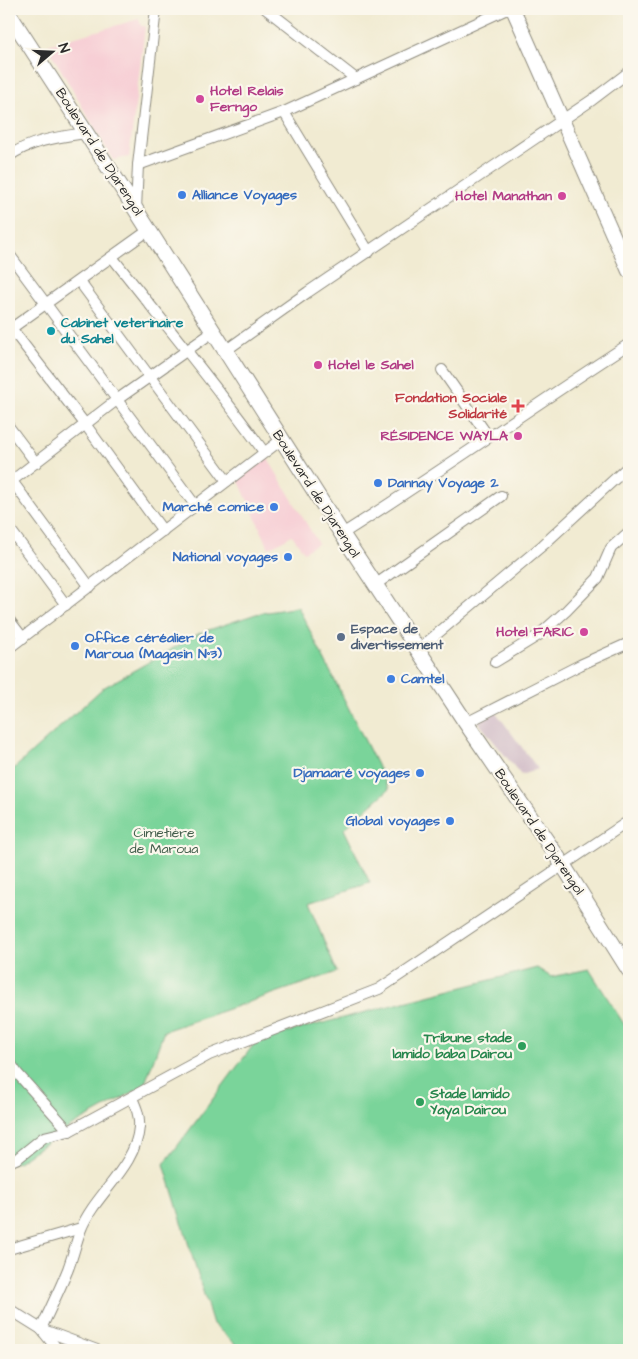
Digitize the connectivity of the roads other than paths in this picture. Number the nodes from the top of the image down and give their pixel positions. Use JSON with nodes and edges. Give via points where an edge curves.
{"nodes":[{"id":1,"x":156,"y":9,"type":"edge"},
{"id":2,"x":266,"y":9,"type":"edge"},
{"id":3,"x":507,"y":9,"type":"edge"},
{"id":4,"x":513,"y":9,"type":"edge"},
{"id":5,"x":9,"y":14,"type":"edge"},
{"id":6,"x":629,"y":72,"type":"edge"},
{"id":7,"x":356,"y":79,"type":"junction"},
{"id":8,"x":284,"y":112,"type":"junction"},
{"id":9,"x":563,"y":120,"type":"junction"},
{"id":10,"x":86,"y":133,"type":"junction"},
{"id":11,"x":9,"y":156,"type":"edge"},
{"id":12,"x":138,"y":165,"type":"junction"},
{"id":13,"x":136,"y":210,"type":"junction"},
{"id":14,"x":149,"y":230,"type":"junction"},
{"id":15,"x":369,"y":252,"type":"junction"},
{"id":16,"x":9,"y":254,"type":"edge"},
{"id":17,"x":112,"y":257,"type":"junction"},
{"id":18,"x":629,"y":272,"type":"edge"},
{"id":19,"x":79,"y":281,"type":"junction"},
{"id":20,"x":46,"y":303,"type":"junction"},
{"id":21,"x":10,"y":329,"type":"edge"},
{"id":22,"x":213,"y":332,"type":"junction"},
{"id":23,"x":629,"y":344,"type":"edge"},
{"id":24,"x":185,"y":350,"type":"junction"},
{"id":25,"x":225,"y":351,"type":"junction"},
{"id":26,"x":442,"y":370,"type":"dead end"},
{"id":27,"x":150,"y":376,"type":"junction"},
{"id":28,"x":118,"y":399,"type":"junction"},
{"id":29,"x":85,"y":424,"type":"junction"},
{"id":30,"x":9,"y":427,"type":"edge"},
{"id":31,"x":488,"y":436,"type":"junction"},
{"id":32,"x":282,"y":440,"type":"junction"},
{"id":33,"x":264,"y":452,"type":"junction"},
{"id":34,"x":36,"y":463,"type":"junction"},
{"id":35,"x":629,"y":466,"type":"edge"},
{"id":36,"x":227,"y":481,"type":"junction"},
{"id":37,"x":10,"y":482,"type":"edge"},
{"id":38,"x":501,"y":496,"type":"dead end"},
{"id":39,"x":195,"y":505,"type":"junction"},
{"id":40,"x":9,"y":528,"type":"edge"},
{"id":41,"x":163,"y":531,"type":"junction"},
{"id":42,"x":629,"y":532,"type":"edge"},
{"id":43,"x":342,"y":534,"type":"junction"},
{"id":44,"x":375,"y":585,"type":"junction"},
{"id":45,"x":90,"y":587,"type":"junction"},
{"id":46,"x":66,"y":605,"type":"junction"},
{"id":47,"x":9,"y":620,"type":"edge"},
{"id":48,"x":23,"y":638,"type":"junction"},
{"id":49,"x":629,"y":643,"type":"edge"},
{"id":50,"x":9,"y":648,"type":"edge"},
{"id":51,"x":419,"y":649,"type":"junction"},
{"id":52,"x":495,"y":662,"type":"dead end"},
{"id":53,"x":466,"y":723,"type":"junction"},
{"id":54,"x":629,"y":821,"type":"edge"},
{"id":55,"x":563,"y":866,"type":"junction"},
{"id":56,"x":629,"y":970,"type":"edge"},
{"id":57,"x":9,"y":1061,"type":"edge"},
{"id":58,"x":132,"y":1098,"type":"junction"},
{"id":59,"x":69,"y":1131,"type":"junction"},
{"id":60,"x":9,"y":1162,"type":"edge"},
{"id":61,"x":81,"y":1228,"type":"junction"},
{"id":62,"x":9,"y":1249,"type":"edge"},
{"id":63,"x":9,"y":1309,"type":"edge"},
{"id":64,"x":41,"y":1329,"type":"junction"},
{"id":65,"x":58,"y":1350,"type":"edge"},
{"id":66,"x":97,"y":1350,"type":"edge"}],
"edges":[{"from":1,"to":12,"type":"street"},
{"from":2,"to":7,"type":"street"},
{"from":3,"to":7,"type":"street"},
{"from":4,"to":9,"type":"main road"},
{"from":5,"to":10,"type":"main road","name":"Boulevard de Djarengol"},
{"from":6,"to":9,"type":"street"},
{"from":7,"to":8,"type":"street"},
{"from":8,"to":12,"type":"street"},
{"from":8,"to":15,"type":"street"},
{"from":9,"to":15,"type":"street"},
{"from":9,"to":18,"type":"main road"},
{"from":10,"to":11,"type":"street","via":[[30,144]]},
{"from":10,"to":13,"type":"main road","name":"Boulevard de Djarengol"},
{"from":12,"to":13,"type":"street"},
{"from":13,"to":14,"type":"main road","name":"Boulevard de Djarengol"},
{"from":14,"to":17,"type":"street"},
{"from":14,"to":22,"type":"main road","name":"Boulevard de Djarengol"},
{"from":15,"to":25,"type":"street"},
{"from":16,"to":20,"type":"street"},
{"from":17,"to":19,"type":"street"},
{"from":17,"to":24,"type":"street"},
{"from":19,"to":20,"type":"street"},
{"from":19,"to":27,"type":"street"},
{"from":20,"to":21,"type":"street"},
{"from":20,"to":28,"type":"street"},
{"from":21,"to":29,"type":"street"},
{"from":22,"to":24,"type":"street"},
{"from":22,"to":25,"type":"main road","name":"Boulevard de Djarengol"},
{"from":23,"to":31,"type":"street"},
{"from":24,"to":27,"type":"street"},
{"from":24,"to":33,"type":"street"},
{"from":25,"to":32,"type":"main road","name":"Boulevard de Djarengol"},
{"from":26,"to":31,"type":"street"},
{"from":27,"to":28,"type":"street"},
{"from":27,"to":36,"type":"street"},
{"from":28,"to":29,"type":"street"},
{"from":28,"to":39,"type":"street"},
{"from":29,"to":34,"type":"street"},
{"from":29,"to":41,"type":"street"},
{"from":30,"to":34,"type":"street"},
{"from":31,"to":43,"type":"street","via":[[418,486]]},
{"from":32,"to":33,"type":"street"},
{"from":32,"to":43,"type":"main road","name":"Boulevard de Djarengol"},
{"from":33,"to":36,"type":"street"},
{"from":34,"to":37,"type":"street"},
{"from":35,"to":51,"type":"street","via":[[543,545]]},
{"from":36,"to":39,"type":"street"},
{"from":37,"to":45,"type":"street"},
{"from":38,"to":44,"type":"street"},
{"from":39,"to":41,"type":"street"},
{"from":40,"to":46,"type":"street"},
{"from":41,"to":45,"type":"street"},
{"from":42,"to":52,"type":"street","via":[[613,545],[598,578],[566,611],[539,635]]},
{"from":43,"to":44,"type":"main road","name":"Boulevard de Djarengol"},
{"from":44,"to":51,"type":"main road","name":"Boulevard de Djarengol"},
{"from":45,"to":46,"type":"street"},
{"from":46,"to":48,"type":"street"},
{"from":47,"to":48,"type":"street"},
{"from":48,"to":50,"type":"street"},
{"from":49,"to":53,"type":"street"},
{"from":51,"to":53,"type":"main road","name":"Boulevard de Djarengol"},
{"from":53,"to":55,"type":"main road","name":"Boulevard de Djarengol"},
{"from":54,"to":55,"type":"street"},
{"from":55,"to":56,"type":"main road","name":"Boulevard de Djarengol"},
{"from":55,"to":58,"type":"street","via":[[379,989],[209,1055]]},
{"from":57,"to":59,"type":"street"},
{"from":58,"to":59,"type":"street"},
{"from":58,"to":61,"type":"street","via":[[140,1126],[137,1140],[124,1168]]},
{"from":59,"to":60,"type":"street","via":[[44,1137]]},
{"from":61,"to":62,"type":"street"},
{"from":61,"to":64,"type":"street","via":[[68,1270]]},
{"from":63,"to":64,"type":"street"},
{"from":64,"to":65,"type":"street"},
{"from":64,"to":66,"type":"street"}]}
